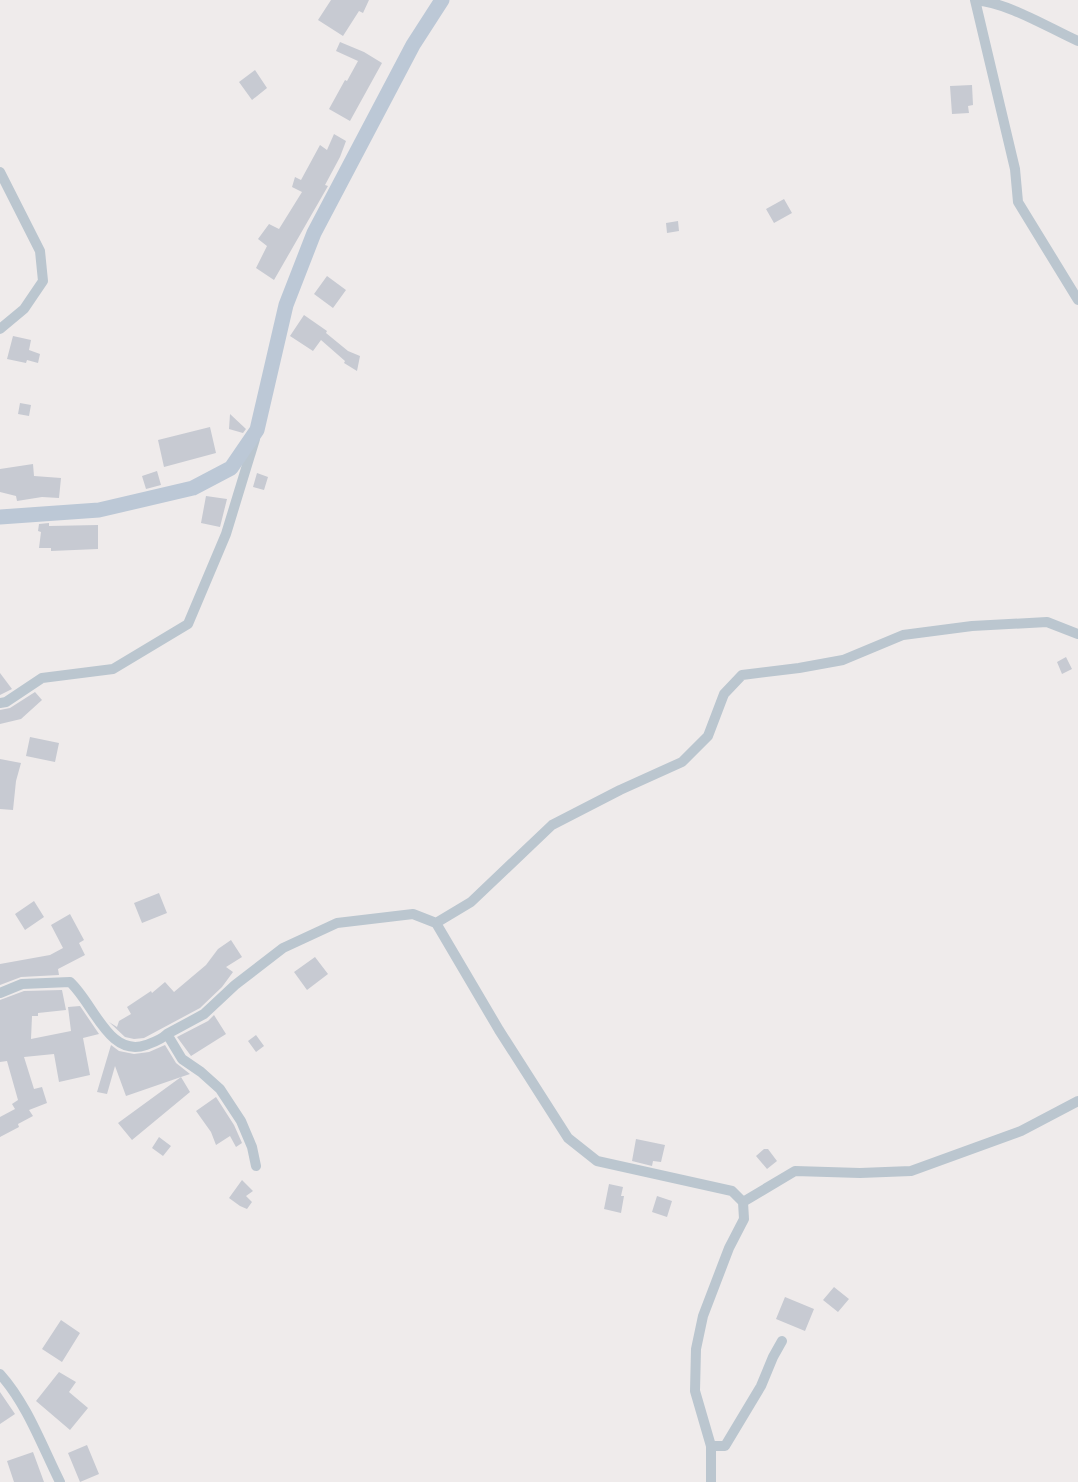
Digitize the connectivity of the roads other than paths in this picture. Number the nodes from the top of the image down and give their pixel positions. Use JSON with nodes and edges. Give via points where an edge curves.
{"nodes":[{"id":1,"x":442,"y":0,"type":"edge"},
{"id":2,"x":975,"y":0,"type":"edge"},
{"id":3,"x":1078,"y":41,"type":"edge"},
{"id":4,"x":0,"y":172,"type":"edge"},
{"id":5,"x":1078,"y":300,"type":"edge"},
{"id":6,"x":0,"y":329,"type":"edge"},
{"id":7,"x":257,"y":430,"type":"junction"},
{"id":8,"x":0,"y":517,"type":"edge"},
{"id":9,"x":1078,"y":634,"type":"edge"},
{"id":10,"x":0,"y":702,"type":"edge"},
{"id":11,"x":436,"y":923,"type":"junction"},
{"id":12,"x":0,"y":993,"type":"edge"},
{"id":13,"x":167,"y":1034,"type":"junction"},
{"id":14,"x":1078,"y":1101,"type":"edge"},
{"id":15,"x":256,"y":1166,"type":"dead end"},
{"id":16,"x":743,"y":1202,"type":"junction"},
{"id":17,"x":783,"y":1341,"type":"dead end"},
{"id":18,"x":0,"y":1374,"type":"edge"},
{"id":19,"x":711,"y":1446,"type":"junction"},
{"id":20,"x":60,"y":1482,"type":"edge"},
{"id":21,"x":711,"y":1482,"type":"edge"}],
"edges":[{"from":1,"to":7,"type":"main road","via":[[413,45],[314,233],[286,305]]},
{"from":2,"to":3,"type":"street","via":[[1005,8]]},
{"from":2,"to":5,"type":"street","via":[[1015,169],[1018,202]]},
{"from":4,"to":6,"type":"street","via":[[40,251],[44,281],[24,309]]},
{"from":7,"to":8,"type":"main road","via":[[231,468],[193,488],[99,510]]},
{"from":7,"to":10,"type":"street","via":[[226,534],[188,624],[113,669],[42,678]]},
{"from":9,"to":11,"type":"street","via":[[1047,622],[972,626],[903,635],[843,660],[742,675],[724,694],[708,736],[682,762],[552,825],[471,902]]},
{"from":11,"to":13,"type":"street","via":[[413,914],[337,923],[283,948],[204,1014]]},
{"from":11,"to":16,"type":"street","via":[[568,1138],[597,1161],[732,1191]]},
{"from":12,"to":13,"type":"street","via":[[22,984],[70,982],[112,1040],[129,1048],[140,1047]]},
{"from":13,"to":15,"type":"street","via":[[182,1059],[220,1089],[241,1121]]},
{"from":14,"to":16,"type":"street","via":[[1021,1131],[911,1171],[795,1172]]},
{"from":16,"to":19,"type":"street","via":[[744,1219],[703,1316],[696,1349],[695,1391]]},
{"from":17,"to":19,"type":"street","via":[[725,1446]]},
{"from":18,"to":20,"type":"street","via":[[9,1383]]},
{"from":19,"to":21,"type":"street"}]}
